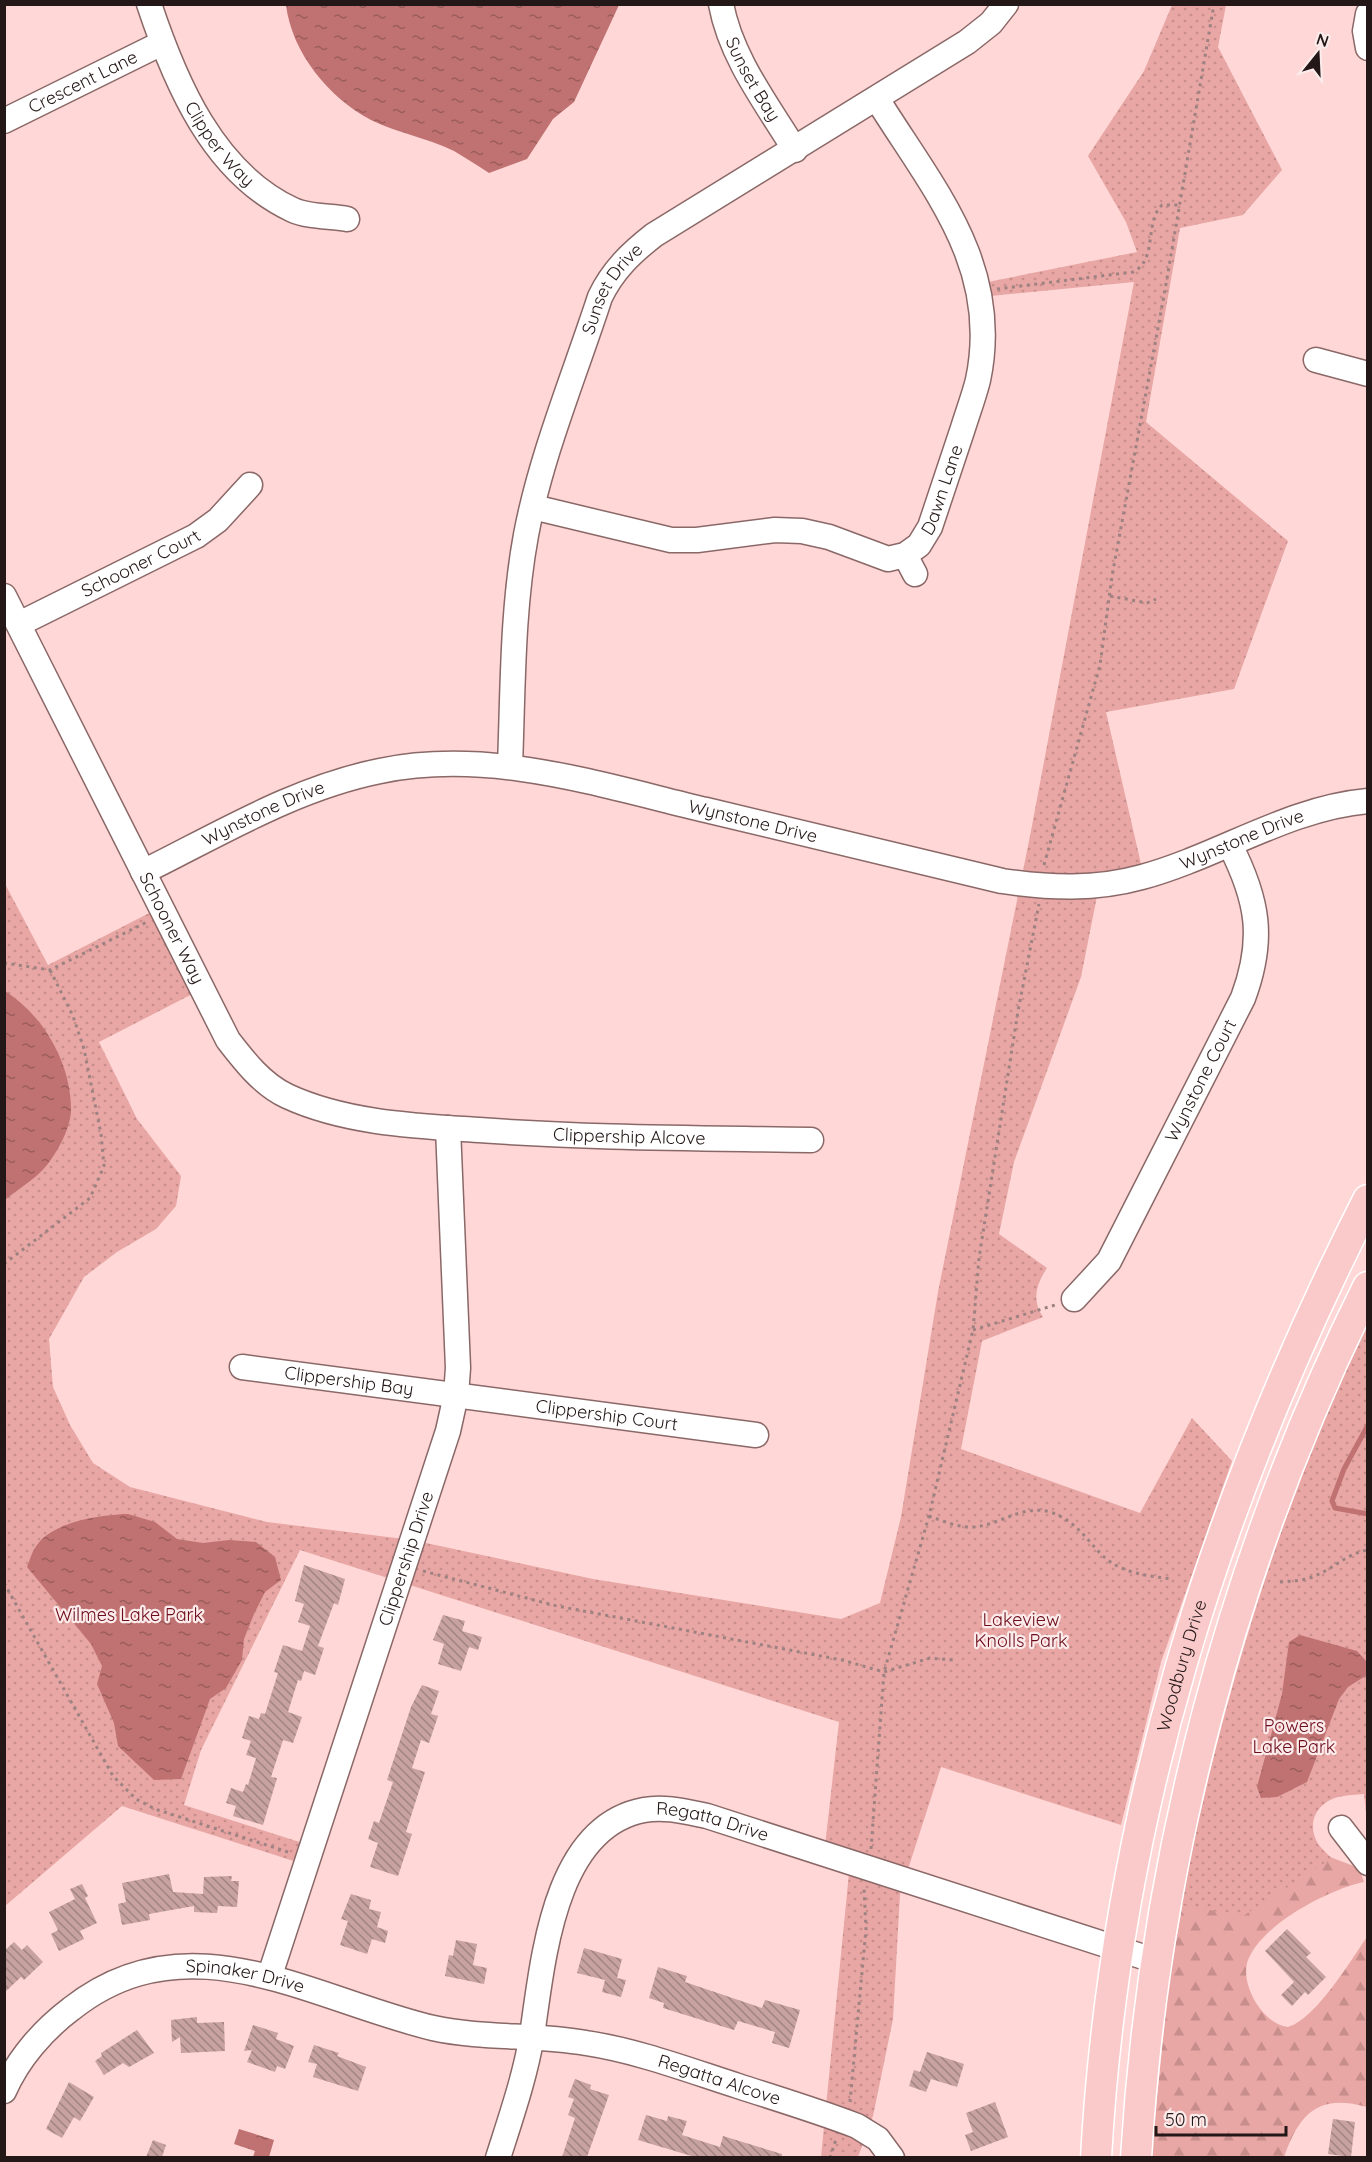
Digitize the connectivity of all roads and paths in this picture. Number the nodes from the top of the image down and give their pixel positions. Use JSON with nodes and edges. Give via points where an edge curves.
{"nodes":[{"id":1,"x":149,"y":4,"type":"edge"},
{"id":2,"x":721,"y":4,"type":"edge"},
{"id":3,"x":1006,"y":4,"type":"edge"},
{"id":4,"x":1214,"y":4,"type":"edge"},
{"id":5,"x":1368,"y":14,"type":"edge"},
{"id":6,"x":162,"y":43,"type":"junction"},
{"id":7,"x":1368,"y":48,"type":"edge"},
{"id":8,"x":877,"y":99,"type":"junction"},
{"id":9,"x":4,"y":121,"type":"edge"},
{"id":10,"x":795,"y":150,"type":"junction"},
{"id":11,"x":1179,"y":205,"type":"junction"},
{"id":12,"x":347,"y":219,"type":"dead end"},
{"id":13,"x":980,"y":291,"type":"junction"},
{"id":14,"x":1316,"y":360,"type":"dead end"},
{"id":15,"x":1368,"y":374,"type":"edge"},
{"id":16,"x":250,"y":485,"type":"dead end"},
{"id":17,"x":533,"y":507,"type":"junction"},
{"id":18,"x":4,"y":596,"type":"edge"},
{"id":19,"x":1110,"y":596,"type":"junction"},
{"id":20,"x":1156,"y":599,"type":"dead end"},
{"id":21,"x":19,"y":624,"type":"junction"},
{"id":22,"x":510,"y":766,"type":"junction"},
{"id":23,"x":1368,"y":801,"type":"edge"},
{"id":24,"x":1230,"y":845,"type":"junction"},
{"id":25,"x":1043,"y":870,"type":"dead end"},
{"id":26,"x":143,"y":872,"type":"junction"},
{"id":27,"x":1040,"y":900,"type":"dead end"},
{"id":28,"x":164,"y":914,"type":"junction"},
{"id":29,"x":4,"y":963,"type":"edge"},
{"id":30,"x":50,"y":970,"type":"junction"},
{"id":31,"x":448,"y":1128,"type":"junction"},
{"id":32,"x":811,"y":1140,"type":"dead end"},
{"id":33,"x":1368,"y":1200,"type":"edge"},
{"id":34,"x":4,"y":1264,"type":"edge"},
{"id":35,"x":1368,"y":1287,"type":"edge"},
{"id":36,"x":1074,"y":1299,"type":"joint"},
{"id":37,"x":973,"y":1330,"type":"junction"},
{"id":38,"x":242,"y":1367,"type":"dead end"},
{"id":39,"x":456,"y":1395,"type":"junction"},
{"id":40,"x":756,"y":1435,"type":"dead end"},
{"id":41,"x":929,"y":1516,"type":"junction"},
{"id":42,"x":1368,"y":1550,"type":"edge"},
{"id":43,"x":403,"y":1565,"type":"junction"},
{"id":44,"x":1172,"y":1579,"type":"dead end"},
{"id":45,"x":1280,"y":1582,"type":"dead end"},
{"id":46,"x":4,"y":1583,"type":"edge"},
{"id":47,"x":953,"y":1660,"type":"dead end"},
{"id":48,"x":884,"y":1672,"type":"junction"},
{"id":49,"x":1341,"y":1828,"type":"dead end"},
{"id":50,"x":870,"y":1854,"type":"dead end"},
{"id":51,"x":308,"y":1858,"type":"junction"},
{"id":52,"x":1368,"y":1863,"type":"edge"},
{"id":53,"x":865,"y":1884,"type":"dead end"},
{"id":54,"x":1119,"y":1949,"type":"junction"},
{"id":55,"x":1156,"y":1961,"type":"junction"},
{"id":56,"x":270,"y":1975,"type":"junction"},
{"id":57,"x":532,"y":2036,"type":"junction"},
{"id":58,"x":4,"y":2091,"type":"edge"},
{"id":59,"x":849,"y":2106,"type":"dead end"},
{"id":60,"x":838,"y":2135,"type":"dead end"},
{"id":61,"x":498,"y":2157,"type":"edge"},
{"id":62,"x":830,"y":2157,"type":"edge"},
{"id":63,"x":892,"y":2157,"type":"edge"},
{"id":64,"x":1096,"y":2157,"type":"edge"},
{"id":65,"x":1136,"y":2157,"type":"edge"}],
"edges":[{"from":1,"to":6,"type":"street","name":"Clipper Way"},
{"from":2,"to":10,"type":"street","name":"Sunset Bay","via":[[727,33],[740,60]]},
{"from":3,"to":8,"type":"street","name":"Sunset Drive","via":[[967,42]]},
{"from":4,"to":11,"type":"path"},
{"from":5,"to":7,"type":"street"},
{"from":6,"to":9,"type":"street","name":"Crescent Lane"},
{"from":6,"to":12,"type":"street","name":"Clipper Way","via":[[205,130],[232,164],[263,192],[294,211]]},
{"from":8,"to":10,"type":"street","name":"Sunset Drive"},
{"from":8,"to":13,"type":"street","name":"Dawn Lane","via":[[952,219]]},
{"from":10,"to":17,"type":"street","name":"Sunset Drive","via":[[654,235],[620,264],[608,280]]},
{"from":11,"to":13,"type":"path","via":[[1162,205],[1156,211],[1147,258],[1142,268],[1133,272]]},
{"from":11,"to":19,"type":"path"},
{"from":13,"to":17,"type":"street","name":"Dawn Lane","via":[[983,346],[978,382],[930,527],[910,565],[802,531],[671,540]]},
{"from":14,"to":15,"type":"street"},
{"from":16,"to":21,"type":"street","name":"Schooner Court","via":[[218,520],[196,536]]},
{"from":17,"to":22,"type":"street","name":"Sunset Drive","via":[[520,575]]},
{"from":18,"to":21,"type":"street","name":"Schooner Way"},
{"from":19,"to":20,"type":"path","via":[[1147,603]]},
{"from":19,"to":25,"type":"path","via":[[1096,682]]},
{"from":21,"to":26,"type":"street","name":"Schooner Way"},
{"from":22,"to":24,"type":"street","name":"Wynstone Drive","via":[[1002,881],[1041,886],[1074,888],[1144,877]]},
{"from":22,"to":26,"type":"street","name":"Wynstone Drive","via":[[422,765],[350,778],[282,802]]},
{"from":23,"to":24,"type":"street","name":"Wynstone Drive","via":[[1340,803],[1305,814]]},
{"from":24,"to":36,"type":"street","name":"Wynstone Court","via":[[1252,895],[1257,918],[1251,975],[1243,998],[1109,1262]]},
{"from":26,"to":28,"type":"street","name":"Schooner Way"},
{"from":27,"to":37,"type":"path","via":[[1017,1011],[979,1258]]},
{"from":28,"to":30,"type":"path"},
{"from":28,"to":31,"type":"street","name":"Schooner Way","via":[[228,1040],[265,1082],[286,1095],[349,1115]]},
{"from":29,"to":30,"type":"path"},
{"from":30,"to":34,"type":"path","via":[[84,1049],[104,1166],[90,1198]]},
{"from":31,"to":32,"type":"street","name":"Clippership Alcove","via":[[568,1136]]},
{"from":31,"to":39,"type":"street","name":"Clippership Drive"},
{"from":33,"to":54,"type":"main road","name":"Woodbury Drive","via":[[1274,1397],[1205,1582],[1155,1764]]},
{"from":35,"to":55,"type":"main road","name":"Woodbury Drive","via":[[1296,1446],[1242,1596],[1196,1757]]},
{"from":36,"to":37,"type":"path"},
{"from":37,"to":41,"type":"path"},
{"from":38,"to":39,"type":"street","name":"Clippership Bay"},
{"from":39,"to":40,"type":"street","name":"Clippership Court"},
{"from":39,"to":43,"type":"street","name":"Clippership Drive","via":[[448,1431]]},
{"from":41,"to":44,"type":"path","via":[[975,1527],[1027,1511],[1049,1512],[1076,1525],[1104,1557],[1120,1567],[1143,1576]]},
{"from":41,"to":48,"type":"path"},
{"from":42,"to":45,"type":"path","via":[[1302,1581]]},
{"from":43,"to":48,"type":"path","via":[[557,1606],[842,1660]]},
{"from":43,"to":51,"type":"street","name":"Clippership Drive"},
{"from":46,"to":51,"type":"path","via":[[113,1776],[136,1799],[155,1809]]},
{"from":47,"to":48,"type":"path","via":[[930,1658]]},
{"from":48,"to":50,"type":"path"},
{"from":49,"to":52,"type":"street"},
{"from":51,"to":56,"type":"street","name":"Clippership Drive"},
{"from":53,"to":59,"type":"path","via":[[866,1929]]},
{"from":54,"to":55,"type":"street","name":"Regatta Drive"},
{"from":54,"to":57,"type":"street","name":"Regatta Drive","via":[[707,1816],[644,1810],[614,1821],[594,1837],[578,1855],[567,1877],[538,1981]]},
{"from":54,"to":64,"type":"main road","name":"Woodbury Drive"},
{"from":55,"to":65,"type":"main road","name":"Woodbury Drive"},
{"from":56,"to":57,"type":"street","name":"Spinaker Drive","via":[[435,2028]]},
{"from":56,"to":58,"type":"street","name":"Spinaker Drive","via":[[189,1965],[148,1972],[116,1983],[86,1997],[55,2021]]},
{"from":57,"to":61,"type":"street","name":"Regatta Drive","via":[[523,2080]]},
{"from":57,"to":63,"type":"street","name":"Regatta Alcove","via":[[587,2043],[666,2062],[843,2121],[872,2134]]},
{"from":60,"to":62,"type":"path"}]}
